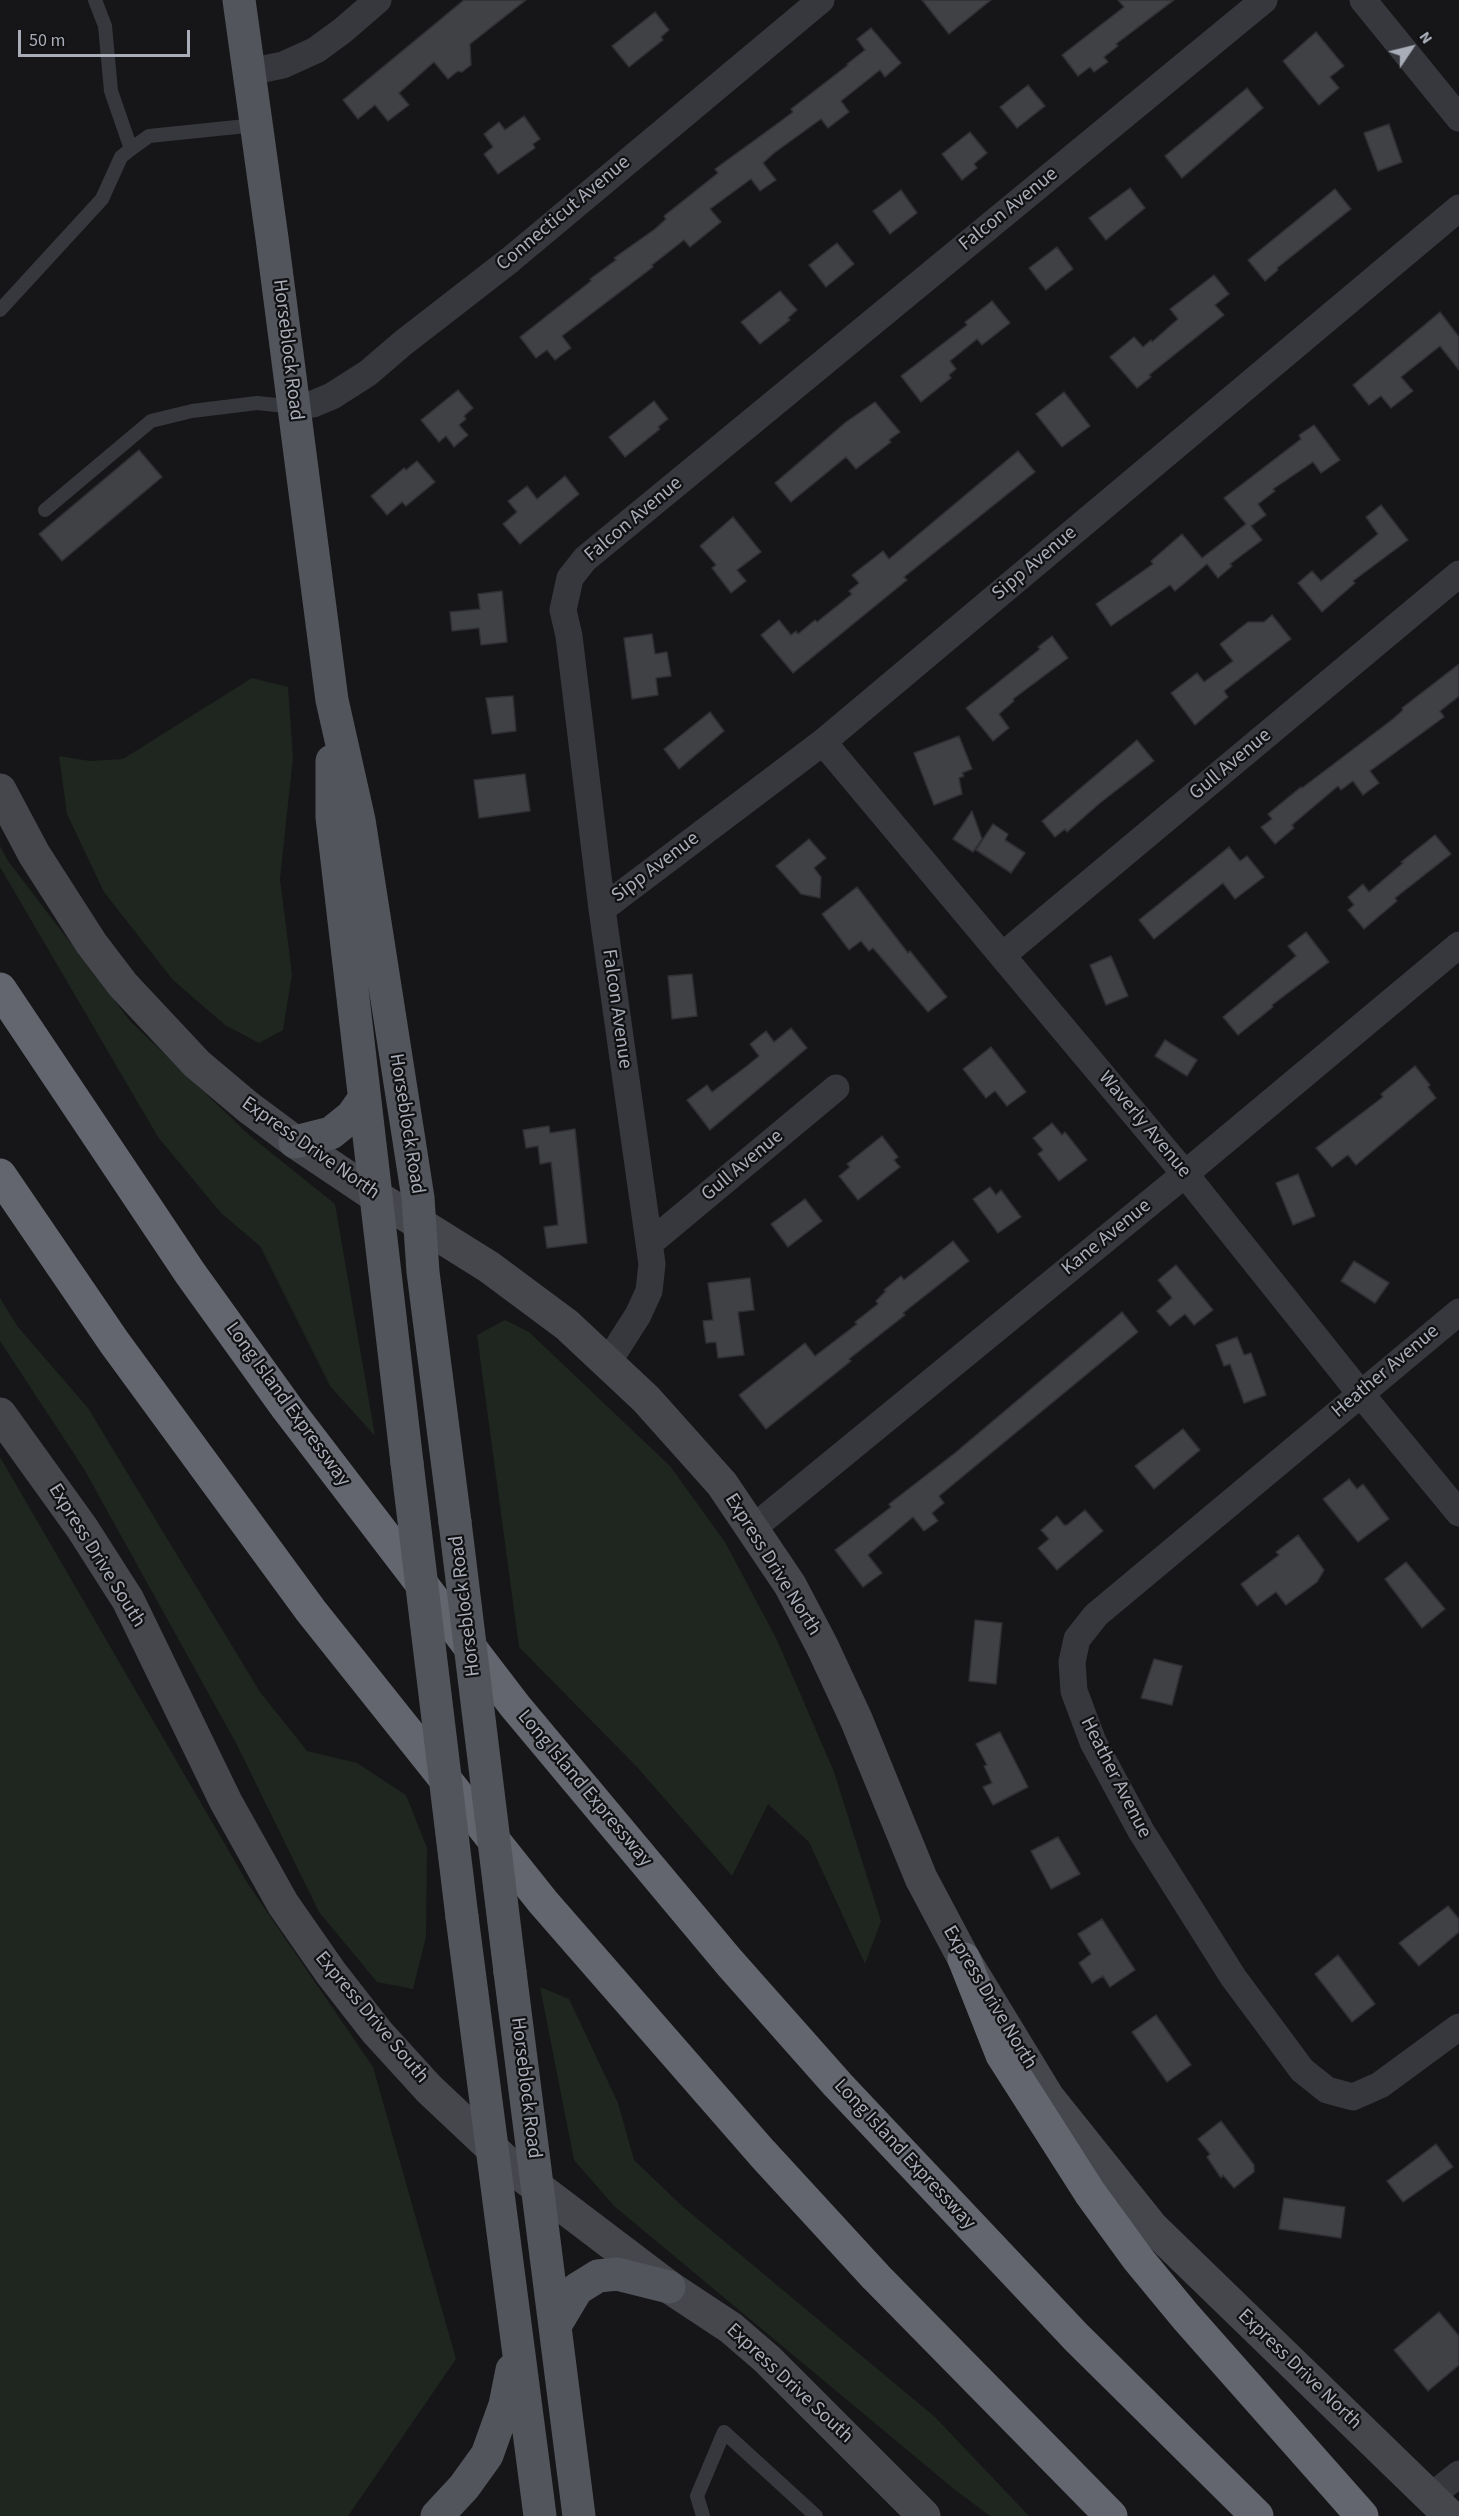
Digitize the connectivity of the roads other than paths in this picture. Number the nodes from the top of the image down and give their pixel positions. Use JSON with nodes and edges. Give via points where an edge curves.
{"nodes":[{"id":1,"x":95,"y":0,"type":"edge"},
{"id":2,"x":239,"y":0,"type":"edge"},
{"id":3,"x":378,"y":0,"type":"edge"},
{"id":4,"x":821,"y":0,"type":"edge"},
{"id":5,"x":1264,"y":0,"type":"edge"},
{"id":6,"x":1363,"y":0,"type":"edge"},
{"id":7,"x":249,"y":72,"type":"junction"},
{"id":8,"x":1459,"y":118,"type":"edge"},
{"id":9,"x":256,"y":125,"type":"junction"},
{"id":10,"x":131,"y":149,"type":"junction"},
{"id":11,"x":1459,"y":208,"type":"edge"},
{"id":12,"x":0,"y":310,"type":"edge"},
{"id":13,"x":295,"y":407,"type":"junction"},
{"id":14,"x":45,"y":510,"type":"dead end"},
{"id":15,"x":1459,"y":574,"type":"edge"},
{"id":16,"x":332,"y":699,"type":"junction"},
{"id":17,"x":823,"y":742,"type":"junction"},
{"id":18,"x":0,"y":790,"type":"edge"},
{"id":19,"x":602,"y":909,"type":"junction"},
{"id":20,"x":1459,"y":945,"type":"edge"},
{"id":21,"x":1003,"y":955,"type":"junction"},
{"id":22,"x":0,"y":989,"type":"edge"},
{"id":23,"x":836,"y":1088,"type":"dead end"},
{"id":24,"x":364,"y":1099,"type":"junction"},
{"id":25,"x":295,"y":1142,"type":"junction"},
{"id":26,"x":1185,"y":1174,"type":"junction"},
{"id":27,"x":0,"y":1175,"type":"edge"},
{"id":28,"x":377,"y":1197,"type":"junction"},
{"id":29,"x":419,"y":1223,"type":"junction"},
{"id":30,"x":650,"y":1243,"type":"junction"},
{"id":31,"x":1459,"y":1312,"type":"edge"},
{"id":32,"x":608,"y":1362,"type":"junction"},
{"id":33,"x":1360,"y":1393,"type":"junction"},
{"id":34,"x":0,"y":1414,"type":"edge"},
{"id":35,"x":1459,"y":1514,"type":"edge"},
{"id":36,"x":753,"y":1528,"type":"junction"},
{"id":37,"x":964,"y":1959,"type":"junction"},
{"id":38,"x":1459,"y":2027,"type":"edge"},
{"id":39,"x":494,"y":2152,"type":"junction"},
{"id":40,"x":537,"y":2188,"type":"junction"},
{"id":41,"x":669,"y":2287,"type":"junction"},
{"id":42,"x":556,"y":2324,"type":"junction"},
{"id":43,"x":517,"y":2345,"type":"junction"},
{"id":44,"x":1459,"y":2474,"type":"edge"},
{"id":45,"x":1440,"y":2506,"type":"edge"},
{"id":46,"x":920,"y":2514,"type":"edge"},
{"id":47,"x":437,"y":2516,"type":"edge"},
{"id":48,"x":540,"y":2516,"type":"edge"},
{"id":49,"x":579,"y":2516,"type":"edge"},
{"id":50,"x":703,"y":2516,"type":"edge"},
{"id":51,"x":816,"y":2516,"type":"edge"},
{"id":52,"x":1111,"y":2516,"type":"edge"},
{"id":53,"x":1257,"y":2516,"type":"edge"},
{"id":54,"x":1362,"y":2516,"type":"edge"}],
"edges":[{"from":1,"to":10,"type":"lane","via":[[105,26],[111,91]]},
{"from":2,"to":7,"type":"main road","name":"Horseblock Road"},
{"from":3,"to":7,"type":"street","via":[[316,50],[283,65]]},
{"from":4,"to":13,"type":"street","name":"Connecticut Avenue","via":[[510,260],[368,373],[332,396]]},
{"from":5,"to":19,"type":"street","name":"Falcon Avenue","via":[[585,559],[570,578],[563,610]]},
{"from":6,"to":8,"type":"street"},
{"from":7,"to":9,"type":"main road","name":"Horseblock Road"},
{"from":9,"to":10,"type":"lane","via":[[149,136]]},
{"from":9,"to":13,"type":"main road","name":"Horseblock Road"},
{"from":10,"to":12,"type":"lane","via":[[121,157],[102,199]]},
{"from":11,"to":17,"type":"street","name":"Sipp Avenue"},
{"from":13,"to":14,"type":"lane","via":[[257,403],[151,421]]},
{"from":13,"to":16,"type":"main road","name":"Horseblock Road"},
{"from":15,"to":21,"type":"street","name":"Gull Avenue"},
{"from":16,"to":24,"type":"main road","name":"Horseblock Road","via":[[332,817]]},
{"from":16,"to":29,"type":"main road","name":"Horseblock Road","via":[[359,820]]},
{"from":17,"to":19,"type":"street","name":"Sipp Avenue"},
{"from":17,"to":21,"type":"street","name":"Waverly Avenue"},
{"from":18,"to":25,"type":"main road","name":"Express Drive North","via":[[66,907],[123,985],[197,1064]]},
{"from":19,"to":30,"type":"street","name":"Falcon Avenue"},
{"from":20,"to":26,"type":"street","name":"Kane Avenue"},
{"from":21,"to":26,"type":"street","name":"Waverly Avenue"},
{"from":22,"to":53,"type":"highway","name":"Long Island Expressway","via":[[157,1225],[287,1408],[530,1724],[722,1954],[838,2085],[1076,2337]]},
{"from":23,"to":30,"type":"street","name":"Gull Avenue"},
{"from":24,"to":25,"type":"main road","via":[[352,1116],[331,1133]]},
{"from":24,"to":28,"type":"main road","name":"Horseblock Road"},
{"from":25,"to":28,"type":"main road","name":"Express Drive North"},
{"from":26,"to":33,"type":"street","name":"Waverly Avenue"},
{"from":26,"to":36,"type":"street","name":"Kane Avenue"},
{"from":27,"to":52,"type":"highway","via":[[114,1342],[311,1611],[543,1902],[876,2277]]},
{"from":28,"to":29,"type":"main road","name":"Express Drive North"},
{"from":28,"to":39,"type":"main road","name":"Horseblock Road","bridge":true,"via":[[462,1917]]},
{"from":29,"to":32,"type":"main road","name":"Express Drive North","via":[[533,1298]]},
{"from":29,"to":40,"type":"main road","name":"Horseblock Road","bridge":true},
{"from":30,"to":32,"type":"street","name":"Falcon Avenue","via":[[649,1291]]},
{"from":31,"to":33,"type":"street","name":"Heather Avenue"},
{"from":32,"to":36,"type":"main road","name":"Express Drive North","via":[[684,1439]]},
{"from":33,"to":35,"type":"street","name":"Waverly Avenue"},
{"from":33,"to":38,"type":"street","name":"Heather Avenue","via":[[1096,1615],[1077,1639],[1072,1662],[1074,1691],[1093,1742],[1141,1831],[1233,1977],[1302,2070],[1328,2090],[1353,2097],[1380,2085]]},
{"from":34,"to":39,"type":"main road","name":"Express Drive South","via":[[128,1600],[226,1802],[261,1868],[303,1934],[401,2060]]},
{"from":36,"to":37,"type":"main road","name":"Express Drive North","via":[[790,1585],[822,1646],[921,1878]]},
{"from":37,"to":45,"type":"main road","name":"Express Drive North","via":[[1048,2097],[1152,2227]]},
{"from":37,"to":54,"type":"highway","via":[[1002,2055],[1090,2193],[1186,2317]]},
{"from":39,"to":40,"type":"main road","name":"Express Drive South"},
{"from":39,"to":43,"type":"main road","name":"Horseblock Road"},
{"from":40,"to":41,"type":"main road","name":"Express Drive South"},
{"from":40,"to":42,"type":"main road","name":"Horseblock Road"},
{"from":41,"to":42,"type":"main road","via":[[618,2274],[598,2276],[578,2289]]},
{"from":41,"to":46,"type":"main road","name":"Express Drive South","via":[[731,2328],[767,2359]]},
{"from":42,"to":49,"type":"main road","name":"Horseblock Road"},
{"from":43,"to":47,"type":"main road","via":[[505,2405],[487,2455]]},
{"from":43,"to":48,"type":"main road","name":"Horseblock Road"},
{"from":44,"to":45,"type":"street"},
{"from":50,"to":51,"type":"lane","via":[[697,2496],[724,2432]]}]}
